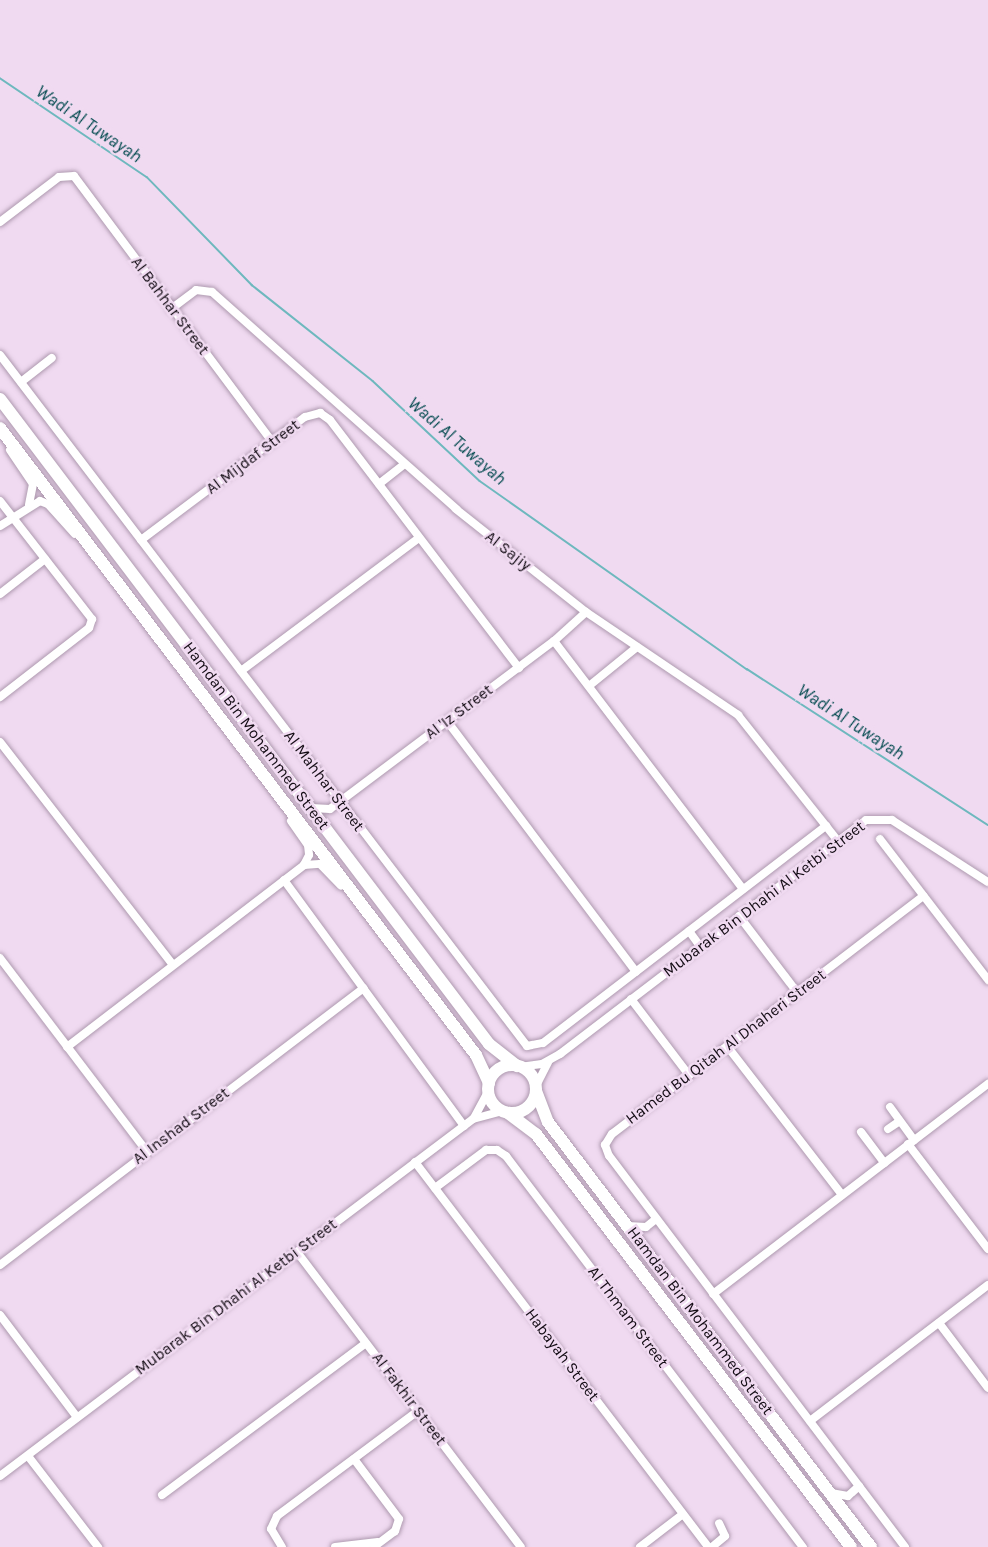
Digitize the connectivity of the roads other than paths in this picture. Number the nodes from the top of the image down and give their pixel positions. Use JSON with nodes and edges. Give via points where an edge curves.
{"nodes":[{"id":1,"x":0,"y":222,"type":"edge"},
{"id":2,"x":171,"y":309,"type":"junction"},
{"id":3,"x":0,"y":355,"type":"edge"},
{"id":4,"x":52,"y":358,"type":"dead end"},
{"id":5,"x":21,"y":382,"type":"junction"},
{"id":6,"x":0,"y":399,"type":"edge"},
{"id":7,"x":1,"y":428,"type":"edge"},
{"id":8,"x":272,"y":442,"type":"junction"},
{"id":9,"x":403,"y":465,"type":"junction"},
{"id":10,"x":379,"y":484,"type":"junction"},
{"id":11,"x":0,"y":501,"type":"edge"},
{"id":12,"x":29,"y":505,"type":"junction"},
{"id":13,"x":11,"y":517,"type":"junction"},
{"id":14,"x":0,"y":526,"type":"edge"},
{"id":15,"x":419,"y":538,"type":"junction"},
{"id":16,"x":141,"y":540,"type":"junction"},
{"id":17,"x":88,"y":544,"type":"junction"},
{"id":18,"x":45,"y":559,"type":"junction"},
{"id":19,"x":0,"y":594,"type":"edge"},
{"id":20,"x":586,"y":612,"type":"junction"},
{"id":21,"x":554,"y":641,"type":"junction"},
{"id":22,"x":637,"y":647,"type":"junction"},
{"id":23,"x":519,"y":668,"type":"junction"},
{"id":24,"x":240,"y":671,"type":"junction"},
{"id":25,"x":589,"y":686,"type":"junction"},
{"id":26,"x":0,"y":697,"type":"edge"},
{"id":27,"x":447,"y":721,"type":"junction"},
{"id":28,"x":0,"y":742,"type":"edge"},
{"id":29,"x":279,"y":792,"type":"junction"},
{"id":30,"x":339,"y":802,"type":"junction"},
{"id":31,"x":311,"y":808,"type":"junction"},
{"id":32,"x":330,"y":809,"type":"junction"},
{"id":33,"x":826,"y":826,"type":"junction"},
{"id":34,"x":326,"y":829,"type":"junction"},
{"id":35,"x":880,"y":839,"type":"dead end"},
{"id":36,"x":838,"y":840,"type":"junction"},
{"id":37,"x":304,"y":865,"type":"junction"},
{"id":38,"x":284,"y":880,"type":"junction"},
{"id":39,"x":988,"y":882,"type":"edge"},
{"id":40,"x":743,"y":889,"type":"junction"},
{"id":41,"x":923,"y":896,"type":"junction"},
{"id":42,"x":360,"y":902,"type":"junction"},
{"id":43,"x":739,"y":915,"type":"junction"},
{"id":44,"x":689,"y":931,"type":"junction"},
{"id":45,"x":700,"y":946,"type":"junction"},
{"id":46,"x":0,"y":958,"type":"edge"},
{"id":47,"x":173,"y":965,"type":"junction"},
{"id":48,"x":636,"y":972,"type":"junction"},
{"id":49,"x":988,"y":980,"type":"edge"},
{"id":50,"x":363,"y":988,"type":"junction"},
{"id":51,"x":797,"y":992,"type":"junction"},
{"id":52,"x":631,"y":999,"type":"junction"},
{"id":53,"x":727,"y":1046,"type":"junction"},
{"id":54,"x":67,"y":1047,"type":"junction"},
{"id":55,"x":548,"y":1062,"type":"junction"},
{"id":56,"x":519,"y":1066,"type":"junction"},
{"id":57,"x":689,"y":1075,"type":"junction"},
{"id":58,"x":988,"y":1084,"type":"edge"},
{"id":59,"x":489,"y":1088,"type":"junction"},
{"id":60,"x":536,"y":1089,"type":"junction"},
{"id":61,"x":890,"y":1107,"type":"dead end"},
{"id":62,"x":506,"y":1112,"type":"junction"},
{"id":63,"x":473,"y":1119,"type":"junction"},
{"id":64,"x":900,"y":1121,"type":"junction"},
{"id":65,"x":464,"y":1126,"type":"junction"},
{"id":66,"x":888,"y":1129,"type":"dead end"},
{"id":67,"x":861,"y":1132,"type":"dead end"},
{"id":68,"x":911,"y":1142,"type":"junction"},
{"id":69,"x":147,"y":1152,"type":"junction"},
{"id":70,"x":415,"y":1162,"type":"junction"},
{"id":71,"x":884,"y":1163,"type":"junction"},
{"id":72,"x":435,"y":1188,"type":"junction"},
{"id":73,"x":842,"y":1195,"type":"junction"},
{"id":74,"x":656,"y":1219,"type":"junction"},
{"id":75,"x":628,"y":1226,"type":"junction"},
{"id":76,"x":646,"y":1227,"type":"junction"},
{"id":77,"x":641,"y":1244,"type":"junction"},
{"id":78,"x":988,"y":1249,"type":"edge"},
{"id":79,"x":297,"y":1252,"type":"junction"},
{"id":80,"x":0,"y":1265,"type":"edge"},
{"id":81,"x":988,"y":1286,"type":"edge"},
{"id":82,"x":713,"y":1294,"type":"junction"},
{"id":83,"x":0,"y":1315,"type":"edge"},
{"id":84,"x":939,"y":1323,"type":"junction"},
{"id":85,"x":366,"y":1343,"type":"junction"},
{"id":86,"x":988,"y":1388,"type":"edge"},
{"id":87,"x":418,"y":1411,"type":"junction"},
{"id":88,"x":77,"y":1417,"type":"junction"},
{"id":89,"x":810,"y":1421,"type":"junction"},
{"id":90,"x":28,"y":1456,"type":"junction"},
{"id":91,"x":354,"y":1459,"type":"junction"},
{"id":92,"x":0,"y":1476,"type":"edge"},
{"id":93,"x":859,"y":1486,"type":"junction"},
{"id":94,"x":831,"y":1493,"type":"junction"},
{"id":95,"x":162,"y":1495,"type":"dead end"},
{"id":96,"x":848,"y":1496,"type":"junction"},
{"id":97,"x":683,"y":1515,"type":"junction"},
{"id":98,"x":848,"y":1516,"type":"junction"},
{"id":99,"x":718,"y":1523,"type":"dead end"},
{"id":100,"x":378,"y":1544,"type":"edge"},
{"id":101,"x":98,"y":1547,"type":"edge"},
{"id":102,"x":282,"y":1547,"type":"edge"},
{"id":103,"x":335,"y":1547,"type":"edge"},
{"id":104,"x":521,"y":1547,"type":"edge"},
{"id":105,"x":640,"y":1547,"type":"edge"},
{"id":106,"x":710,"y":1547,"type":"edge"},
{"id":107,"x":803,"y":1547,"type":"edge"},
{"id":108,"x":851,"y":1547,"type":"edge"},
{"id":109,"x":871,"y":1547,"type":"edge"},
{"id":110,"x":905,"y":1547,"type":"edge"}],
"edges":[{"from":1,"to":2,"type":"street","name":"Al Bahhar Street","via":[[66,174],[76,178]]},
{"from":2,"to":8,"type":"street","name":"Al Bahhar Street"},
{"from":2,"to":9,"type":"street","name":"Al Sajiy","via":[[196,290],[212,292]]},
{"from":3,"to":5,"type":"street","name":"Al Mahhar Street"},
{"from":4,"to":5,"type":"street"},
{"from":5,"to":16,"type":"street","name":"Al Mahhar Street"},
{"from":6,"to":31,"type":"main road","name":"Hamdan Bin Mohammed Street"},
{"from":7,"to":12,"type":"street","via":[[33,484]]},
{"from":7,"to":17,"type":"main road","name":"Hamdan Bin Mohammed Street"},
{"from":8,"to":10,"type":"street","name":"Al Mijdaf Street","via":[[309,415],[324,414]]},
{"from":8,"to":16,"type":"street","name":"Al Mijdaf Street"},
{"from":9,"to":10,"type":"street"},
{"from":9,"to":20,"type":"street","name":"Al Sajiy"},
{"from":10,"to":15,"type":"street","name":"Al Mijdaf Street"},
{"from":11,"to":13,"type":"street"},
{"from":12,"to":13,"type":"street"},
{"from":12,"to":17,"type":"street","via":[[48,504]]},
{"from":13,"to":14,"type":"street"},
{"from":13,"to":18,"type":"street"},
{"from":15,"to":23,"type":"street","name":"Al Mijdaf Street"},
{"from":15,"to":24,"type":"street"},
{"from":16,"to":24,"type":"street","name":"Al Mahhar Street"},
{"from":17,"to":29,"type":"main road","name":"Hamdan Bin Mohammed Street"},
{"from":18,"to":19,"type":"street"},
{"from":18,"to":26,"type":"street","via":[[92,619],[89,628]]},
{"from":20,"to":21,"type":"street","name":"Al 'Iz Street"},
{"from":20,"to":22,"type":"street","name":"Al Sajiy"},
{"from":21,"to":23,"type":"street","name":"Al 'Iz Street"},
{"from":21,"to":25,"type":"street"},
{"from":22,"to":25,"type":"street"},
{"from":22,"to":33,"type":"street","name":"Al Sajiy","via":[[746,722]]},
{"from":23,"to":27,"type":"street","name":"Al 'Iz Street"},
{"from":24,"to":30,"type":"street","name":"Al Mahhar Street"},
{"from":25,"to":40,"type":"street"},
{"from":27,"to":30,"type":"street","name":"Al 'Iz Street"},
{"from":27,"to":48,"type":"street"},
{"from":28,"to":47,"type":"street"},
{"from":29,"to":37,"type":"street","via":[[288,817],[308,845]]},
{"from":29,"to":42,"type":"main road","name":"Hamdan Bin Mohammed Street"},
{"from":30,"to":32,"type":"street","name":"Al 'Iz Street"},
{"from":30,"to":48,"type":"street","name":"Al Mahhar Street","via":[[527,1046],[543,1043]]},
{"from":31,"to":32,"type":"street"},
{"from":31,"to":34,"type":"main road","name":"Hamdan Bin Mohammed Street"},
{"from":32,"to":34,"type":"street"},
{"from":33,"to":36,"type":"street","name":"Al Sajiy"},
{"from":33,"to":40,"type":"street","name":"Al Mahhar Street"},
{"from":34,"to":56,"type":"main road","name":"Hamdan Bin Mohammed Street","via":[[489,1044]]},
{"from":35,"to":41,"type":"street"},
{"from":36,"to":39,"type":"street","name":"Mubarak Bin Dhahi Al Ketbi Street","via":[[866,820],[886,818]]},
{"from":36,"to":43,"type":"street","name":"Mubarak Bin Dhahi Al Ketbi Street"},
{"from":37,"to":38,"type":"street"},
{"from":37,"to":42,"type":"street","via":[[316,862],[324,866]]},
{"from":38,"to":47,"type":"street"},
{"from":38,"to":50,"type":"street"},
{"from":40,"to":44,"type":"street","name":"Al Mahhar Street"},
{"from":41,"to":49,"type":"street"},
{"from":41,"to":51,"type":"street","name":"Hamed Bu Qitah Al Dhaheri Street"},
{"from":42,"to":59,"type":"main road","name":"Hamdan Bin Mohammed Street","via":[[476,1055]]},
{"from":43,"to":45,"type":"street","name":"Mubarak Bin Dhahi Al Ketbi Street"},
{"from":43,"to":51,"type":"street"},
{"from":44,"to":45,"type":"street"},
{"from":44,"to":48,"type":"street","name":"Al Mahhar Street"},
{"from":45,"to":52,"type":"street","name":"Mubarak Bin Dhahi Al Ketbi Street"},
{"from":46,"to":54,"type":"street"},
{"from":47,"to":54,"type":"street"},
{"from":50,"to":65,"type":"street"},
{"from":50,"to":69,"type":"street","name":"Al Inshad Street"},
{"from":51,"to":53,"type":"street","name":"Hamed Bu Qitah Al Dhaheri Street"},
{"from":52,"to":55,"type":"street","name":"Mubarak Bin Dhahi Al Ketbi Street"},
{"from":52,"to":57,"type":"street"},
{"from":53,"to":57,"type":"street","name":"Hamed Bu Qitah Al Dhaheri Street"},
{"from":53,"to":73,"type":"street"},
{"from":54,"to":69,"type":"street"},
{"from":55,"to":56,"type":"street","name":"Mubarak Bin Dhahi Al Ketbi Street"},
{"from":55,"to":60,"type":"street","name":"Mubarak Bin Dhahi Al Ketbi Street"},
{"from":56,"to":59,"type":"main road","via":[[496,1071]]},
{"from":56,"to":60,"type":"main road","via":[[531,1074]]},
{"from":57,"to":74,"type":"street","name":"Hamed Bu Qitah Al Dhaheri Street","via":[[605,1141],[607,1154]]},
{"from":58,"to":68,"type":"street"},
{"from":59,"to":62,"type":"main road","via":[[493,1104]]},
{"from":59,"to":63,"type":"street","name":"Mubarak Bin Dhahi Al Ketbi Street"},
{"from":60,"to":62,"type":"main road","via":[[530,1106]]},
{"from":60,"to":75,"type":"main road","name":"Hamdan Bin Mohammed Street","via":[[548,1122]]},
{"from":61,"to":64,"type":"street"},
{"from":62,"to":63,"type":"street","name":"Mubarak Bin Dhahi Al Ketbi Street"},
{"from":62,"to":108,"type":"main road","name":"Hamdan Bin Mohammed Street","via":[[536,1134]]},
{"from":63,"to":65,"type":"street","name":"Mubarak Bin Dhahi Al Ketbi Street"},
{"from":64,"to":66,"type":"street"},
{"from":64,"to":68,"type":"street"},
{"from":65,"to":70,"type":"street","name":"Mubarak Bin Dhahi Al Ketbi Street"},
{"from":67,"to":71,"type":"street"},
{"from":68,"to":71,"type":"street"},
{"from":68,"to":78,"type":"street"},
{"from":69,"to":80,"type":"street","name":"Al Inshad Street"},
{"from":70,"to":72,"type":"street","name":"Habayah Street"},
{"from":70,"to":79,"type":"street","name":"Mubarak Bin Dhahi Al Ketbi Street"},
{"from":71,"to":73,"type":"street"},
{"from":72,"to":97,"type":"street","name":"Habayah Street"},
{"from":72,"to":107,"type":"street","name":"Al Thmam Street","via":[[486,1150],[497,1150],[506,1156]]},
{"from":73,"to":82,"type":"street"},
{"from":74,"to":76,"type":"street"},
{"from":74,"to":82,"type":"street","name":"Hamed Bu Qitah Al Dhaheri Street"},
{"from":75,"to":76,"type":"street"},
{"from":75,"to":77,"type":"main road","name":"Hamdan Bin Mohammed Street"},
{"from":76,"to":77,"type":"street"},
{"from":77,"to":94,"type":"main road","name":"Hamdan Bin Mohammed Street"},
{"from":79,"to":85,"type":"street","name":"Al Fakhir Street"},
{"from":79,"to":88,"type":"street","name":"Mubarak Bin Dhahi Al Ketbi Street"},
{"from":81,"to":84,"type":"street"},
{"from":82,"to":89,"type":"street","name":"Hamed Bu Qitah Al Dhaheri Street"},
{"from":83,"to":88,"type":"street"},
{"from":84,"to":86,"type":"street"},
{"from":84,"to":89,"type":"street"},
{"from":85,"to":87,"type":"street","name":"Al Fakhir Street"},
{"from":85,"to":95,"type":"street"},
{"from":87,"to":91,"type":"street"},
{"from":87,"to":104,"type":"street","name":"Al Fakhir Street"},
{"from":88,"to":90,"type":"street","name":"Mubarak Bin Dhahi Al Ketbi Street"},
{"from":89,"to":93,"type":"street","name":"Hamed Bu Qitah Al Dhaheri Street"},
{"from":90,"to":92,"type":"street","name":"Mubarak Bin Dhahi Al Ketbi Street"},
{"from":90,"to":101,"type":"street"},
{"from":91,"to":100,"type":"street","via":[[399,1520],[398,1528]]},
{"from":91,"to":102,"type":"street","via":[[274,1520],[272,1534]]},
{"from":93,"to":96,"type":"street"},
{"from":93,"to":110,"type":"street","name":"Hamed Bu Qitah Al Dhaheri Street"},
{"from":94,"to":96,"type":"street"},
{"from":94,"to":98,"type":"main road","name":"Hamdan Bin Mohammed Street"},
{"from":96,"to":98,"type":"street"},
{"from":97,"to":105,"type":"street"},
{"from":97,"to":106,"type":"street","name":"Habayah Street"},
{"from":98,"to":109,"type":"main road","name":"Hamdan Bin Mohammed Street"},
{"from":99,"to":106,"type":"street","via":[[725,1536]]},
{"from":100,"to":103,"type":"street"}]}
